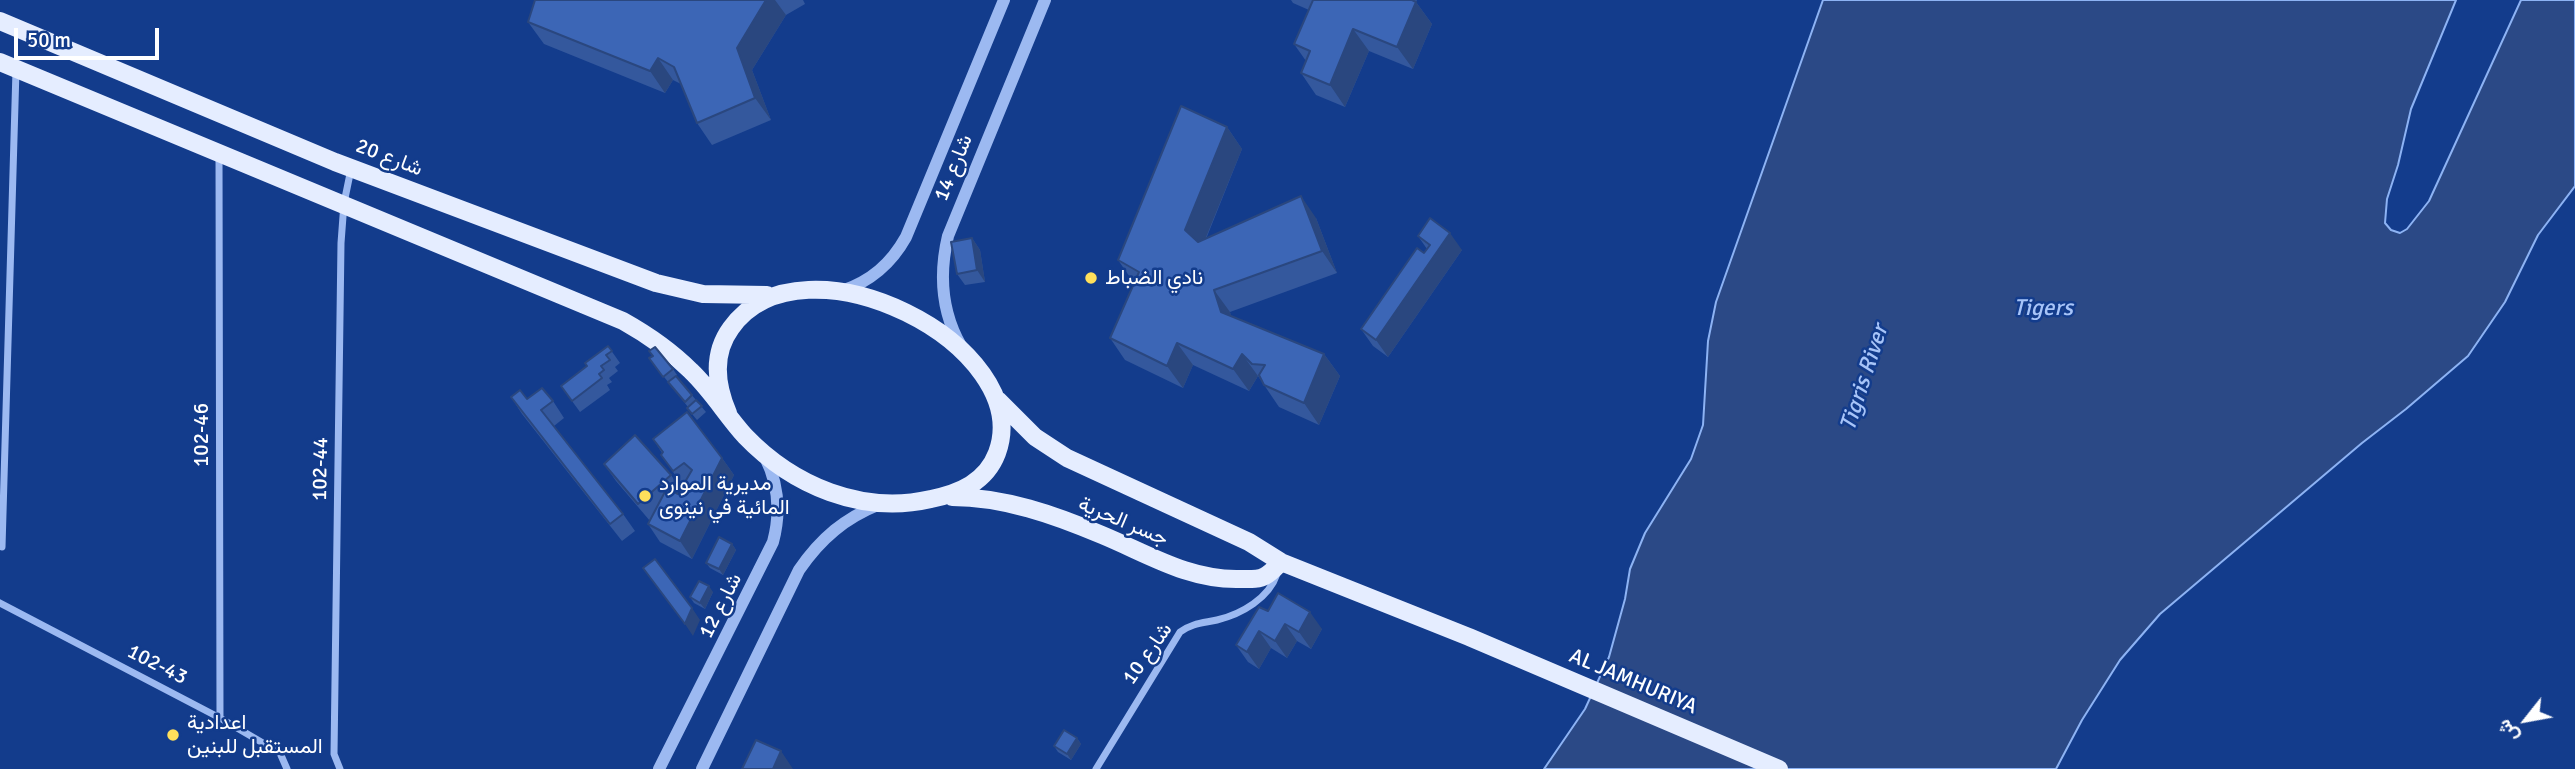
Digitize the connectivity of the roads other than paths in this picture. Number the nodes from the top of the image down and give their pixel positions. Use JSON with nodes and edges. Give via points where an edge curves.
{"nodes":[{"id":1,"x":1004,"y":0,"type":"edge"},
{"id":2,"x":1045,"y":0,"type":"edge"},
{"id":3,"x":0,"y":21,"type":"edge"},
{"id":4,"x":8,"y":66,"type":"edge"},
{"id":5,"x":219,"y":153,"type":"junction"},
{"id":6,"x":351,"y":168,"type":"junction"},
{"id":7,"x":344,"y":203,"type":"junction"},
{"id":8,"x":841,"y":291,"type":"junction"},
{"id":9,"x":774,"y":294,"type":"junction"},
{"id":10,"x":966,"y":355,"type":"junction"},
{"id":11,"x":3,"y":357,"type":"edge"},
{"id":12,"x":994,"y":394,"type":"junction"},
{"id":13,"x":728,"y":413,"type":"junction"},
{"id":14,"x":763,"y":453,"type":"junction"},
{"id":15,"x":942,"y":497,"type":"junction"},
{"id":16,"x":883,"y":503,"type":"junction"},
{"id":17,"x":2,"y":547,"type":"dead end"},
{"id":18,"x":1282,"y":562,"type":"junction"},
{"id":19,"x":0,"y":603,"type":"edge"},
{"id":20,"x":1469,"y":638,"type":"joint"},
{"id":21,"x":220,"y":718,"type":"junction"},
{"id":22,"x":287,"y":769,"type":"edge"},
{"id":23,"x":340,"y":769,"type":"edge"},
{"id":24,"x":659,"y":769,"type":"edge"},
{"id":25,"x":702,"y":769,"type":"edge"},
{"id":26,"x":1096,"y":769,"type":"edge"},
{"id":27,"x":1779,"y":769,"type":"edge"}],
"edges":[{"from":1,"to":8,"type":"street","name":"شارع 14","via":[[903,243],[880,271]]},
{"from":2,"to":10,"type":"street","name":"شارع 14","via":[[946,246],[944,298]]},
{"from":3,"to":6,"type":"main road","name":"شارع 20"},
{"from":4,"to":5,"type":"main road"},
{"from":4,"to":11,"type":"street"},
{"from":5,"to":7,"type":"main road"},
{"from":5,"to":21,"type":"street","name":"102-46"},
{"from":6,"to":7,"type":"street","name":"102-44"},
{"from":6,"to":9,"type":"main road","name":"شارع 20","via":[[656,283],[703,294]]},
{"from":7,"to":13,"type":"main road","via":[[623,321],[691,370]]},
{"from":7,"to":23,"type":"street","name":"102-44","via":[[334,754]]},
{"from":8,"to":9,"type":"main road"},
{"from":8,"to":10,"type":"main road","via":[[871,298],[924,321]]},
{"from":9,"to":13,"type":"main road","via":[[739,316],[727,333],[717,373]]},
{"from":10,"to":12,"type":"main road"},
{"from":11,"to":17,"type":"street"},
{"from":12,"to":15,"type":"main road","via":[[1002,427],[994,459],[973,484]]},
{"from":12,"to":18,"type":"main road","name":"جسر الحرية","via":[[1035,437],[1067,458],[1249,542]]},
{"from":13,"to":14,"type":"main road"},
{"from":14,"to":16,"type":"main road","via":[[807,483],[857,500]]},
{"from":14,"to":24,"type":"street","name":"شارع 12","via":[[778,497],[773,542]]},
{"from":15,"to":16,"type":"main road"},
{"from":15,"to":18,"type":"main road","name":"جسر الحرية","via":[[1030,509],[1206,577],[1264,577]]},
{"from":16,"to":25,"type":"street","via":[[834,529],[799,570]]},
{"from":18,"to":20,"type":"main road","name":"جسر الحرية"},
{"from":18,"to":26,"type":"street","name":"شارع 10","via":[[1273,585],[1249,607],[1192,625],[1176,638]]},
{"from":19,"to":21,"type":"street","name":"102-43"},
{"from":20,"to":27,"type":"main road","name":"AL JAMHURIYA"},
{"from":21,"to":22,"type":"street","name":"102-43","via":[[280,753]]}]}
